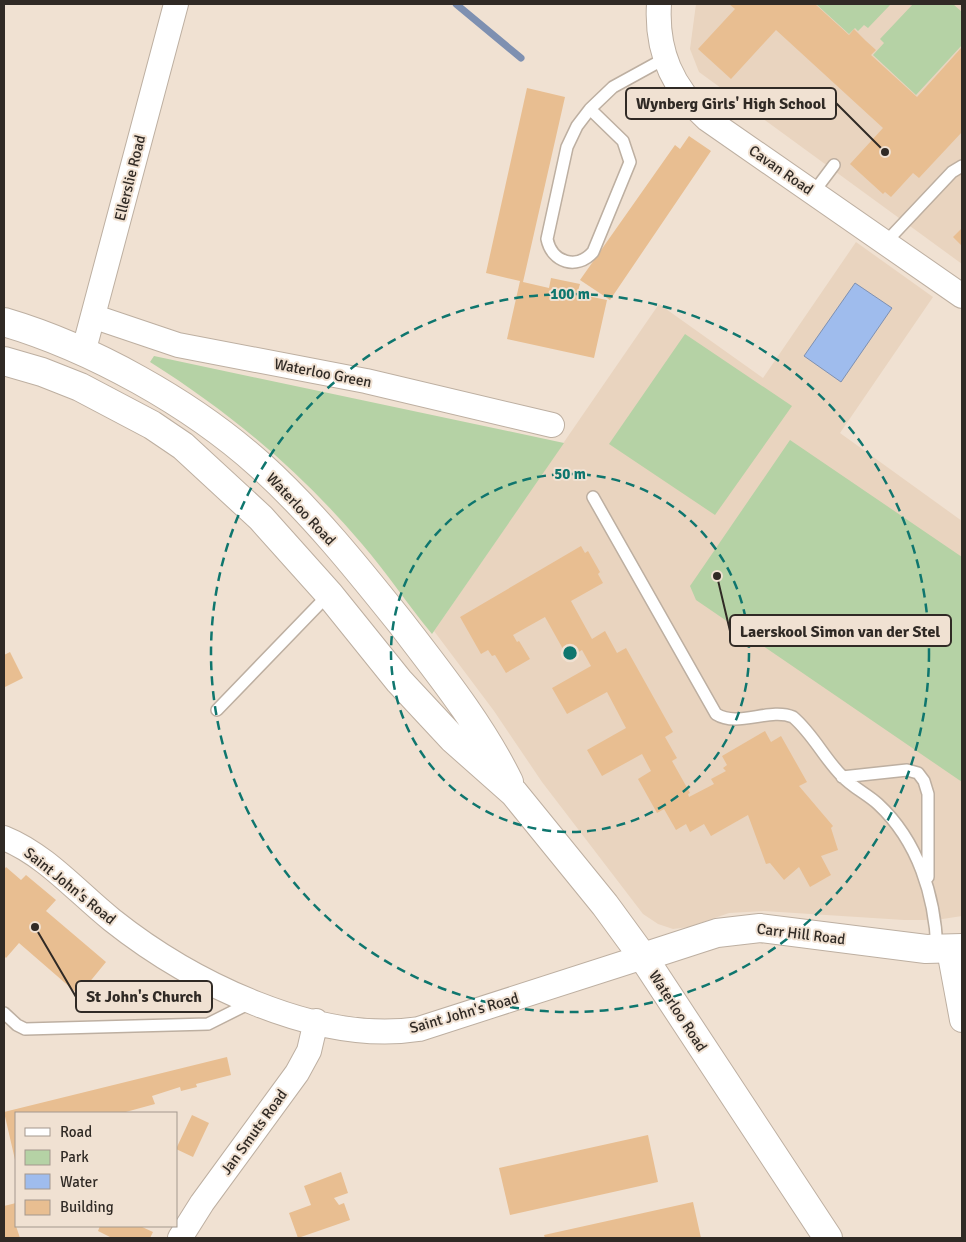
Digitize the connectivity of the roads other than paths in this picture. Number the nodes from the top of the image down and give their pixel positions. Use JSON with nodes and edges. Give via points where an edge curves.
{"nodes":[{"id":1,"x":176,"y":4,"type":"edge"},
{"id":2,"x":659,"y":4,"type":"edge"},
{"id":3,"x":664,"y":60,"type":"junction"},
{"id":4,"x":590,"y":109,"type":"junction"},
{"id":5,"x":834,"y":165,"type":"dead end"},
{"id":6,"x":962,"y":166,"type":"edge"},
{"id":7,"x":813,"y":193,"type":"junction"},
{"id":8,"x":885,"y":243,"type":"junction"},
{"id":9,"x":962,"y":296,"type":"edge"},
{"id":10,"x":95,"y":317,"type":"junction"},
{"id":11,"x":4,"y":322,"type":"edge"},
{"id":12,"x":84,"y":353,"type":"junction"},
{"id":13,"x":4,"y":361,"type":"edge"},
{"id":14,"x":552,"y":425,"type":"dead end"},
{"id":15,"x":594,"y":497,"type":"dead end"},
{"id":16,"x":329,"y":594,"type":"junction"},
{"id":17,"x":217,"y":710,"type":"dead end"},
{"id":18,"x":842,"y":777,"type":"junction"},
{"id":19,"x":514,"y":793,"type":"junction"},
{"id":20,"x":4,"y":838,"type":"edge"},
{"id":21,"x":928,"y":886,"type":"junction"},
{"id":22,"x":949,"y":949,"type":"edge"},
{"id":23,"x":642,"y":957,"type":"junction"},
{"id":24,"x":252,"y":1002,"type":"junction"},
{"id":25,"x":4,"y":1013,"type":"edge"},
{"id":26,"x":962,"y":1020,"type":"edge"},
{"id":27,"x":316,"y":1021,"type":"junction"},
{"id":28,"x":180,"y":1238,"type":"edge"},
{"id":29,"x":828,"y":1238,"type":"edge"}],
"edges":[{"from":1,"to":10,"type":"street","name":"Ellerslie Road"},
{"from":2,"to":3,"type":"street","name":"Cavan Road","via":[[658,21]]},
{"from":3,"to":4,"type":"lane","via":[[613,87]]},
{"from":3,"to":7,"type":"street","name":"Cavan Road","via":[[681,92],[707,119]]},
{"from":4,"to":4,"type":"lane","via":[[567,147],[548,232],[549,247],[553,253],[573,263],[588,258],[593,252],[630,162],[623,141]]},
{"from":5,"to":7,"type":"lane"},
{"from":6,"to":8,"type":"lane","via":[[952,172]]},
{"from":7,"to":8,"type":"street","name":"Cavan Road"},
{"from":8,"to":9,"type":"street","name":"Cavan Road"},
{"from":10,"to":12,"type":"street","name":"Ellerslie Road"},
{"from":10,"to":14,"type":"street","name":"Waterloo Green","via":[[178,345],[366,381]]},
{"from":11,"to":12,"type":"main road","name":"Waterloo Road","via":[[46,334]]},
{"from":12,"to":19,"type":"main road","name":"Waterloo Road","via":[[125,372],[197,416],[260,465],[298,502],[423,652],[487,741]]},
{"from":13,"to":16,"type":"main road","name":"Waterloo Road","via":[[80,387],[152,425],[183,446],[261,518]]},
{"from":15,"to":18,"type":"lane","via":[[716,714],[726,718],[782,714],[793,717]]},
{"from":16,"to":17,"type":"lane"},
{"from":16,"to":19,"type":"main road","name":"Waterloo Road","via":[[399,681],[453,739]]},
{"from":18,"to":21,"type":"lane","via":[[879,805],[895,823],[916,857]]},
{"from":18,"to":21,"type":"lane","via":[[907,770],[918,773],[928,794]]},
{"from":19,"to":23,"type":"main road","name":"Waterloo Road","via":[[605,905]]},
{"from":20,"to":24,"type":"street","name":"Saint John's Road","via":[[31,852],[113,921],[161,953],[218,987]]},
{"from":21,"to":22,"type":"lane","via":[[936,925]]},
{"from":22,"to":23,"type":"main road","name":"Carr Hill Road","via":[[760,928],[717,933]]},
{"from":22,"to":26,"type":"street"},
{"from":23,"to":27,"type":"street","name":"Saint John's Road","via":[[419,1029],[374,1032]]},
{"from":23,"to":29,"type":"main road","name":"Waterloo Road"},
{"from":24,"to":25,"type":"lane","via":[[208,1024],[182,1026],[25,1029]]},
{"from":24,"to":27,"type":"street","name":"Saint John's Road"},
{"from":27,"to":28,"type":"street","name":"Jan Smuts Road","via":[[309,1051],[297,1073],[202,1202]]}]}
